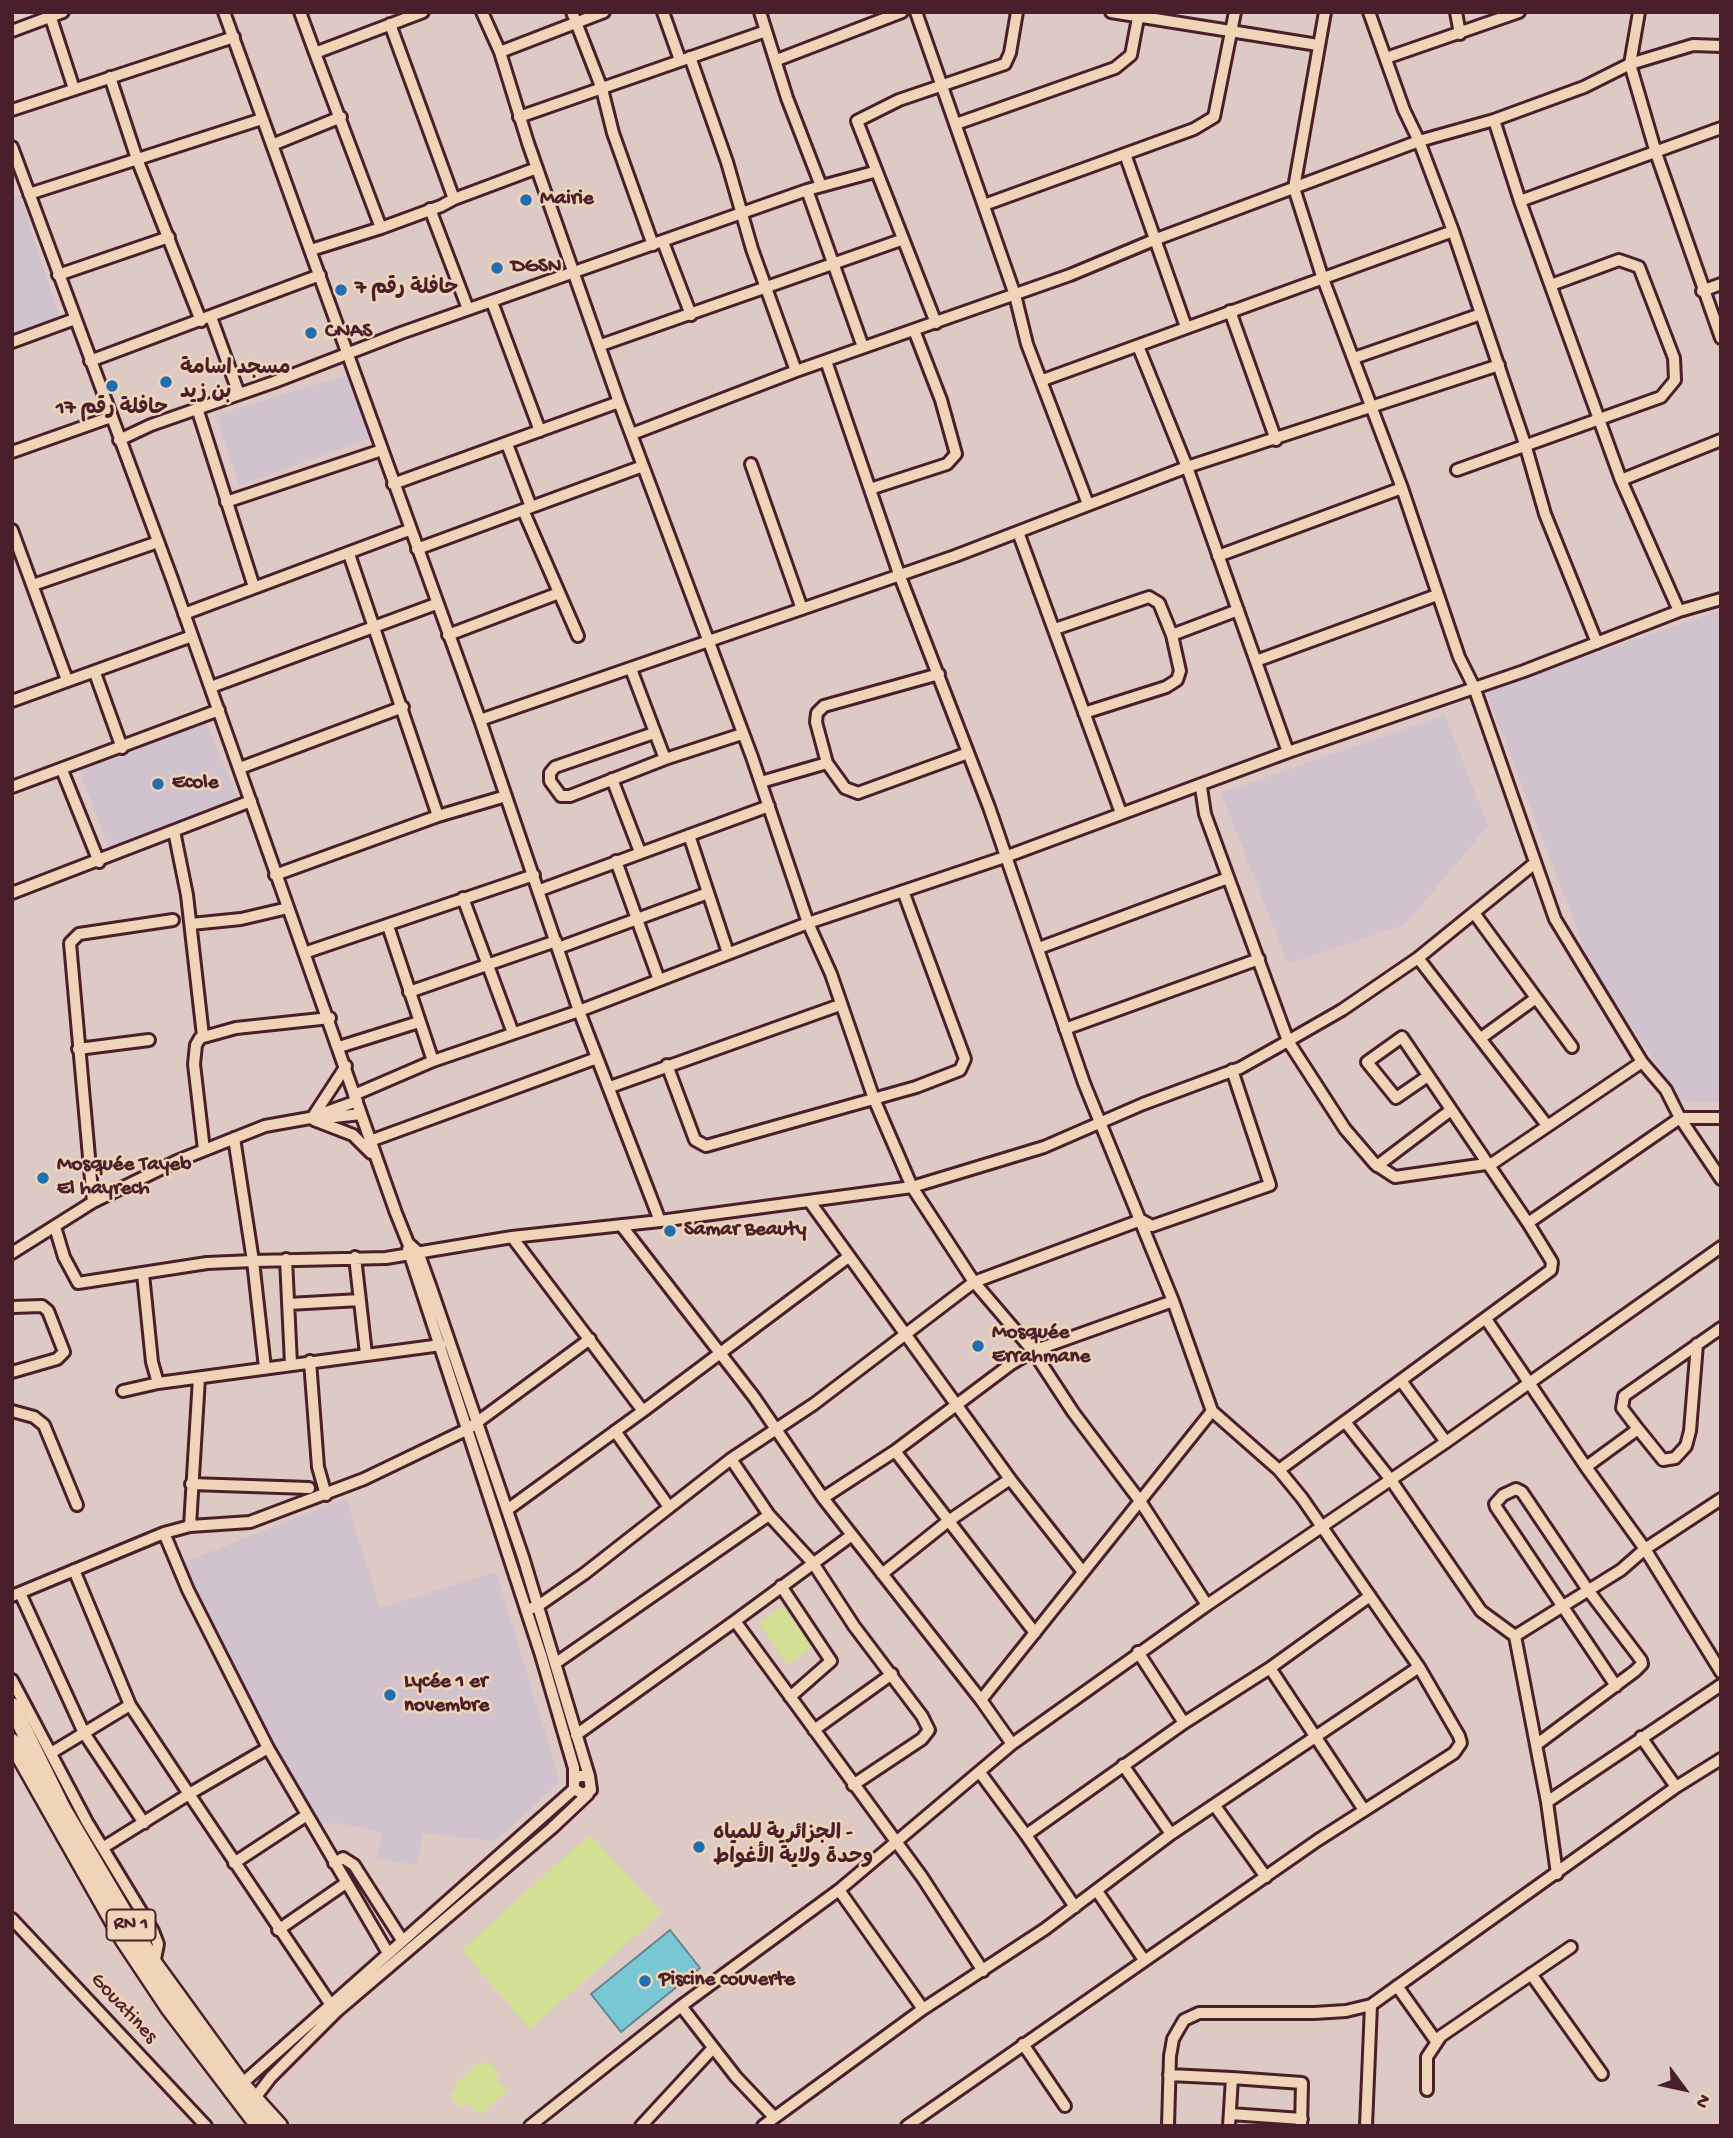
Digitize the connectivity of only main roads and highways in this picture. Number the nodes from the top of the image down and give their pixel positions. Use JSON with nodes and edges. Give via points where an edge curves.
{"nodes":[{"id":1,"x":12,"y":1706,"type":"edge"},
{"id":2,"x":12,"y":1742,"type":"edge"},
{"id":3,"x":237,"y":2088,"type":"junction"},
{"id":4,"x":250,"y":2105,"type":"junction"},
{"id":5,"x":260,"y":2126,"type":"edge"},
{"id":6,"x":279,"y":2126,"type":"edge"}],
"edges":[{"from":1,"to":3,"type":"highway","number":"RN 1","via":[[62,1808],[154,1964]]},
{"from":2,"to":3,"type":"highway","number":"RN 1","via":[[124,1940]]},
{"from":3,"to":4,"type":"highway","number":"RN 1"},
{"from":4,"to":5,"type":"highway","number":"RN 1"},
{"from":4,"to":6,"type":"highway","number":"RN 1"}]}
